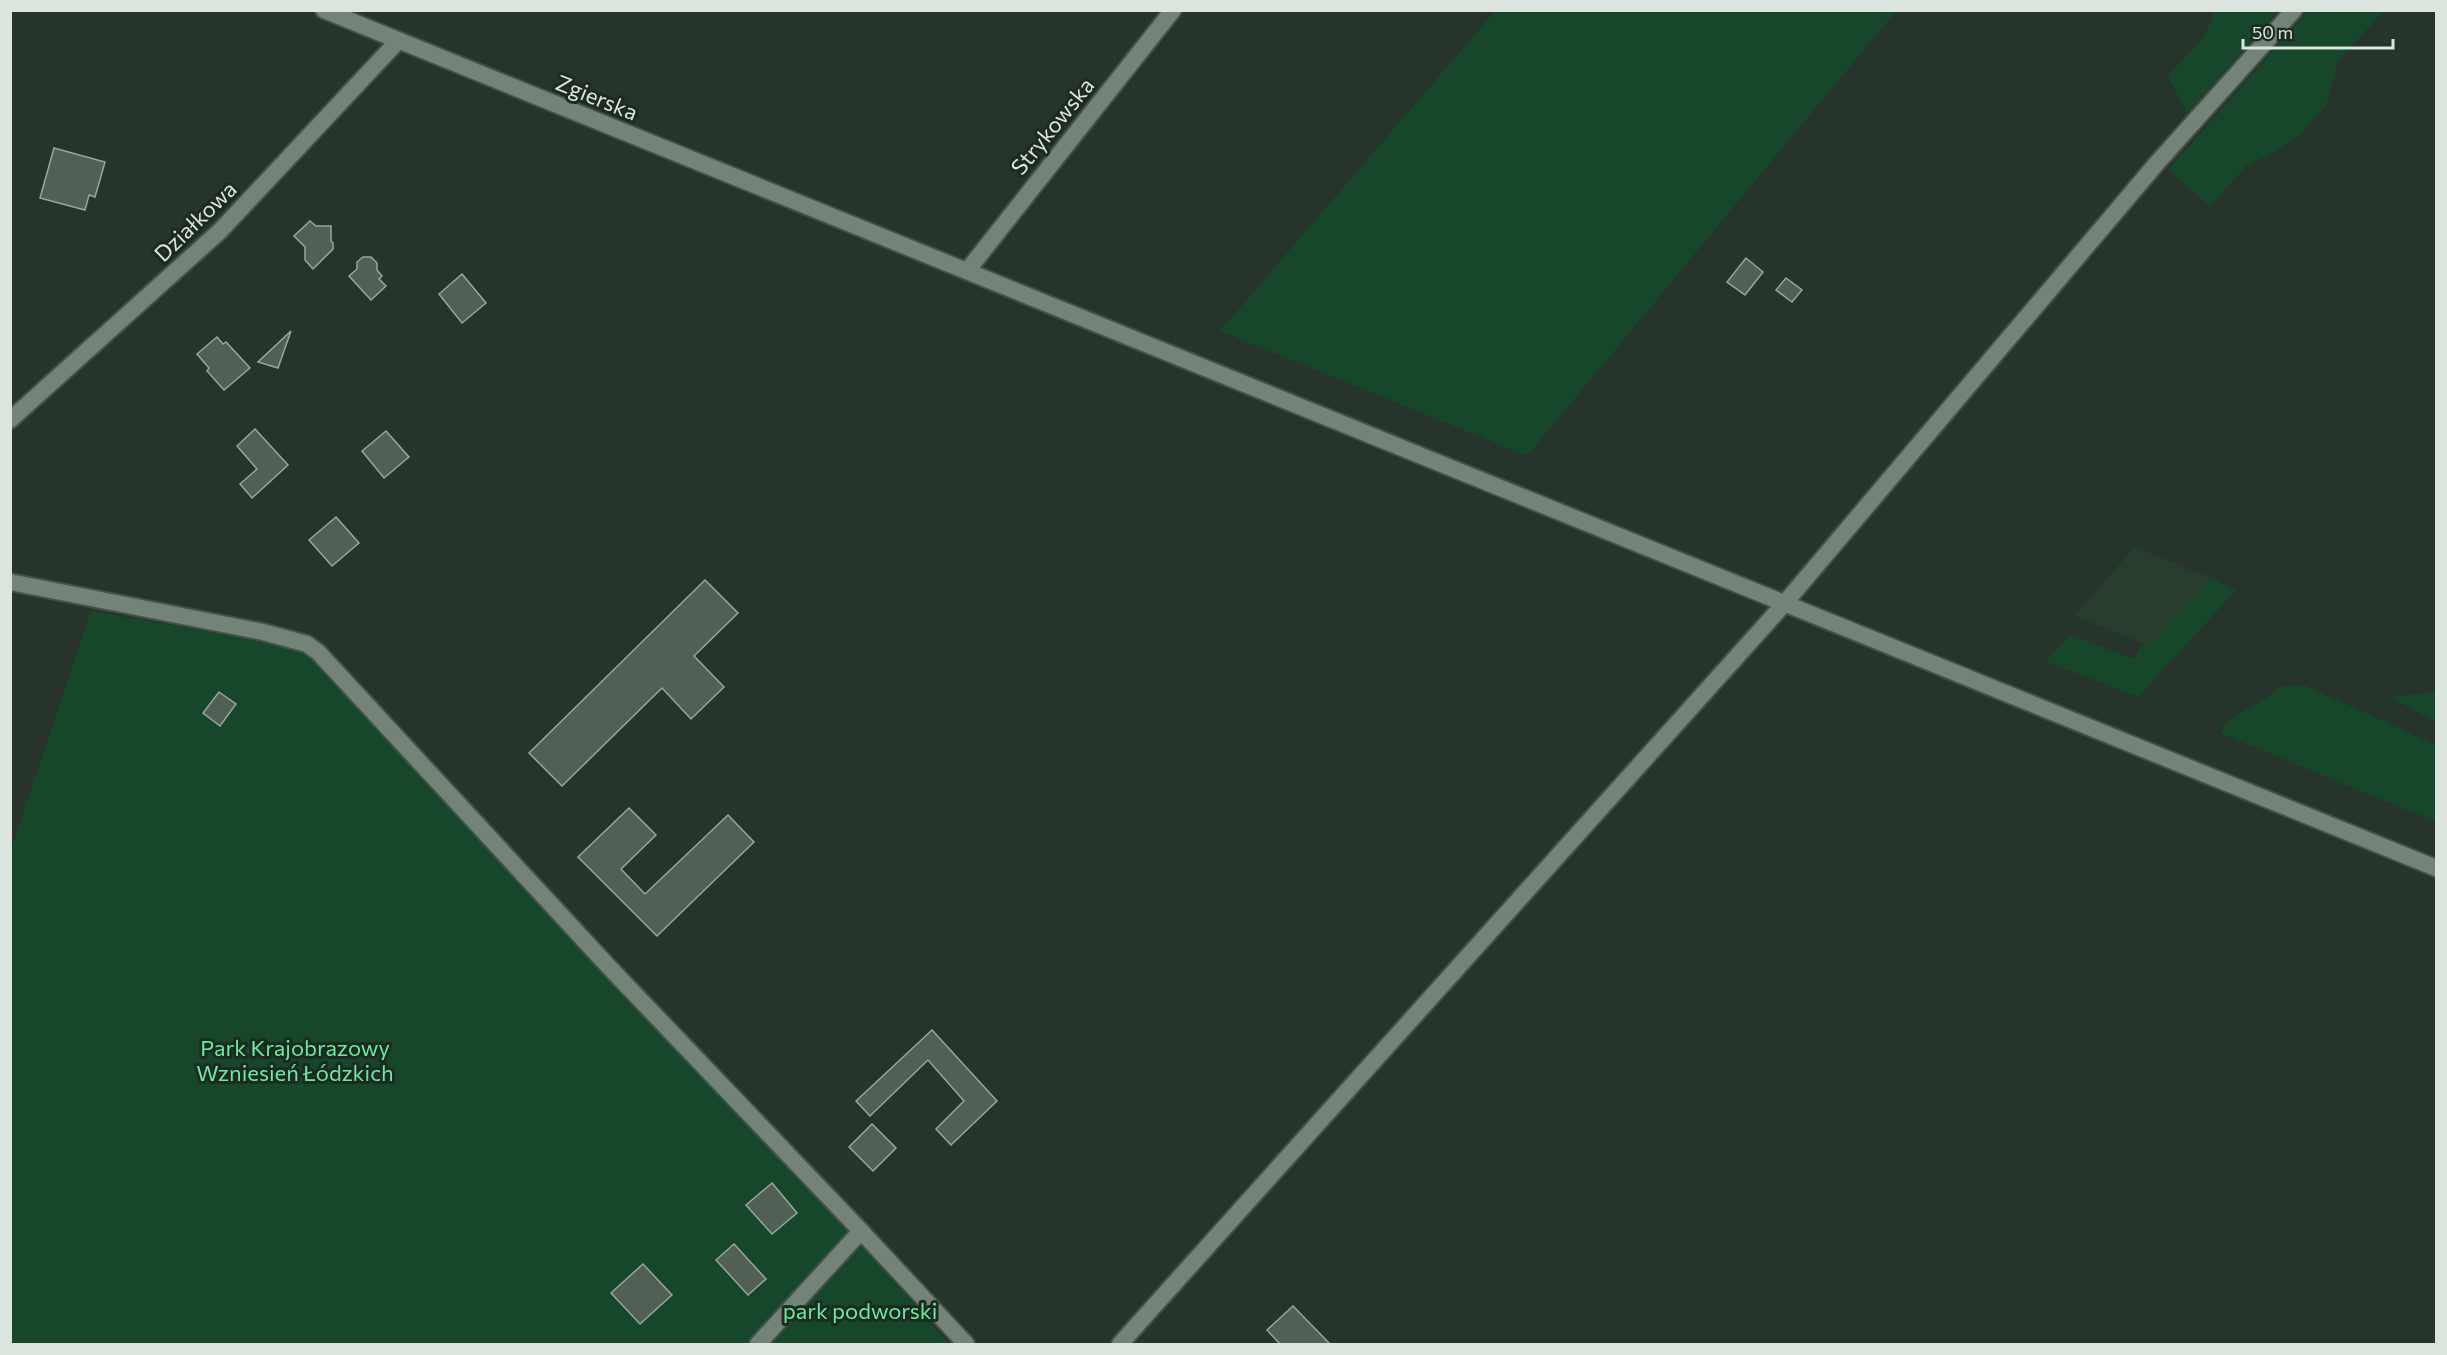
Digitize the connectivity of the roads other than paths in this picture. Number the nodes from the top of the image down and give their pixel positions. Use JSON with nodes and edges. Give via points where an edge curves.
{"nodes":[{"id":1,"x":324,"y":10,"type":"edge"},
{"id":2,"x":1173,"y":10,"type":"edge"},
{"id":3,"x":2294,"y":10,"type":"edge"},
{"id":4,"x":398,"y":41,"type":"junction"},
{"id":5,"x":967,"y":271,"type":"junction"},
{"id":6,"x":10,"y":420,"type":"edge"},
{"id":7,"x":10,"y":582,"type":"edge"},
{"id":8,"x":1784,"y":604,"type":"junction"},
{"id":9,"x":2436,"y":868,"type":"edge"},
{"id":10,"x":861,"y":1231,"type":"junction"},
{"id":11,"x":758,"y":1344,"type":"edge"},
{"id":12,"x":966,"y":1344,"type":"edge"},
{"id":13,"x":1119,"y":1344,"type":"edge"}],
"edges":[{"from":1,"to":4,"type":"street","name":"Zgierska"},
{"from":2,"to":5,"type":"street","name":"Strykowska"},
{"from":3,"to":8,"type":"street","via":[[2157,163]]},
{"from":4,"to":5,"type":"street","name":"Zgierska"},
{"from":4,"to":6,"type":"street","name":"Działkowa","via":[[220,231]]},
{"from":5,"to":8,"type":"street","name":"Zgierska"},
{"from":7,"to":10,"type":"street","via":[[264,632],[307,644],[318,652],[609,967]]},
{"from":8,"to":9,"type":"street","name":"Zgierska"},
{"from":8,"to":13,"type":"street"},
{"from":10,"to":11,"type":"street"},
{"from":10,"to":12,"type":"street"}]}
